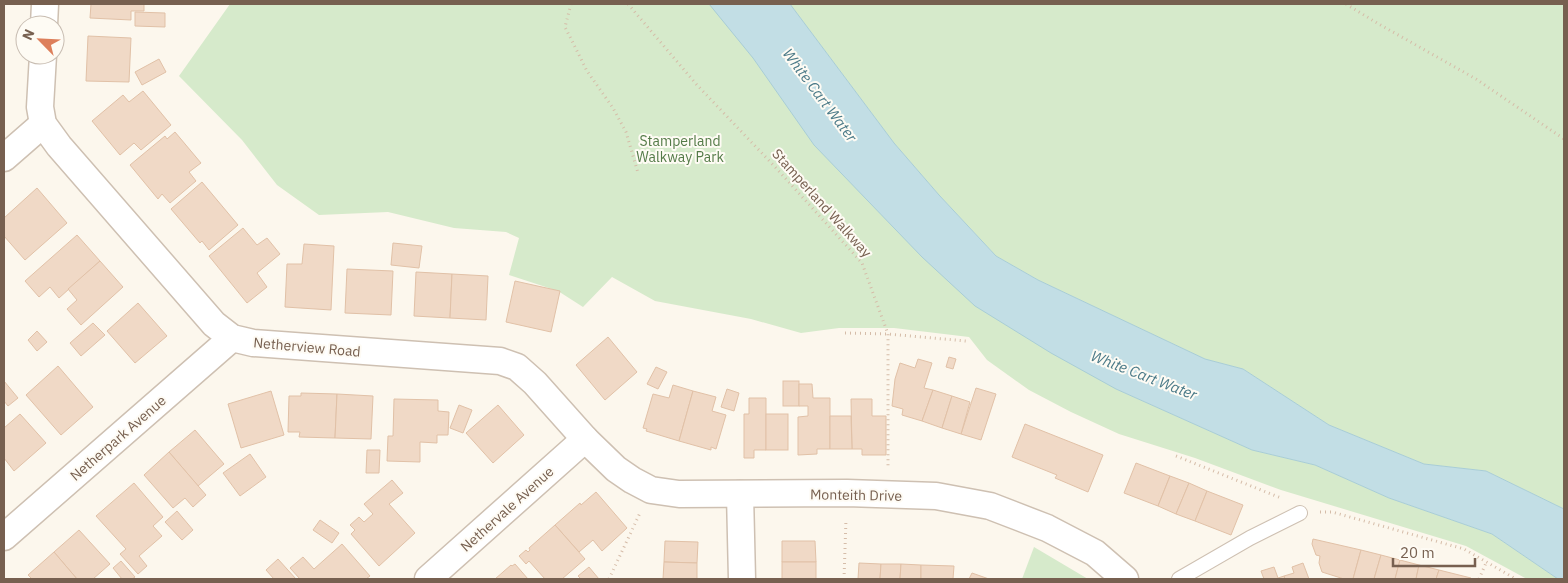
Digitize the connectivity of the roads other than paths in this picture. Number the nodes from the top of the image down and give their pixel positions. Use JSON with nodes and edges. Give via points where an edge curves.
{"nodes":[{"id":1,"x":42,"y":65,"type":"edge"},
{"id":2,"x":43,"y":124,"type":"junction"},
{"id":3,"x":4,"y":158,"type":"edge"},
{"id":4,"x":232,"y":338,"type":"junction"},
{"id":5,"x":585,"y":439,"type":"junction"},
{"id":6,"x":740,"y":494,"type":"junction"},
{"id":7,"x":1300,"y":513,"type":"road end"},
{"id":8,"x":4,"y":538,"type":"edge"},
{"id":9,"x":428,"y":579,"type":"edge"},
{"id":10,"x":742,"y":579,"type":"edge"},
{"id":11,"x":1125,"y":579,"type":"edge"},
{"id":12,"x":1179,"y":579,"type":"edge"}],
"edges":[{"from":1,"to":2,"type":"street","via":[[40,107]]},
{"from":2,"to":3,"type":"street"},
{"from":2,"to":4,"type":"street","name":"Netherview Road","via":[[214,324]]},
{"from":4,"to":5,"type":"street","name":"Netherview Road","via":[[253,344],[500,362],[517,367],[535,383]]},
{"from":4,"to":8,"type":"street","name":"Netherpark Avenue"},
{"from":5,"to":6,"type":"street","name":"Monteith Drive","via":[[616,469],[652,490],[679,494]]},
{"from":5,"to":9,"type":"street","name":"Nethervale Avenue"},
{"from":6,"to":10,"type":"street"},
{"from":6,"to":11,"type":"street","name":"Monteith Drive","via":[[936,496],[990,506],[1047,528],[1095,553]]},
{"from":7,"to":12,"type":"lane"}]}
